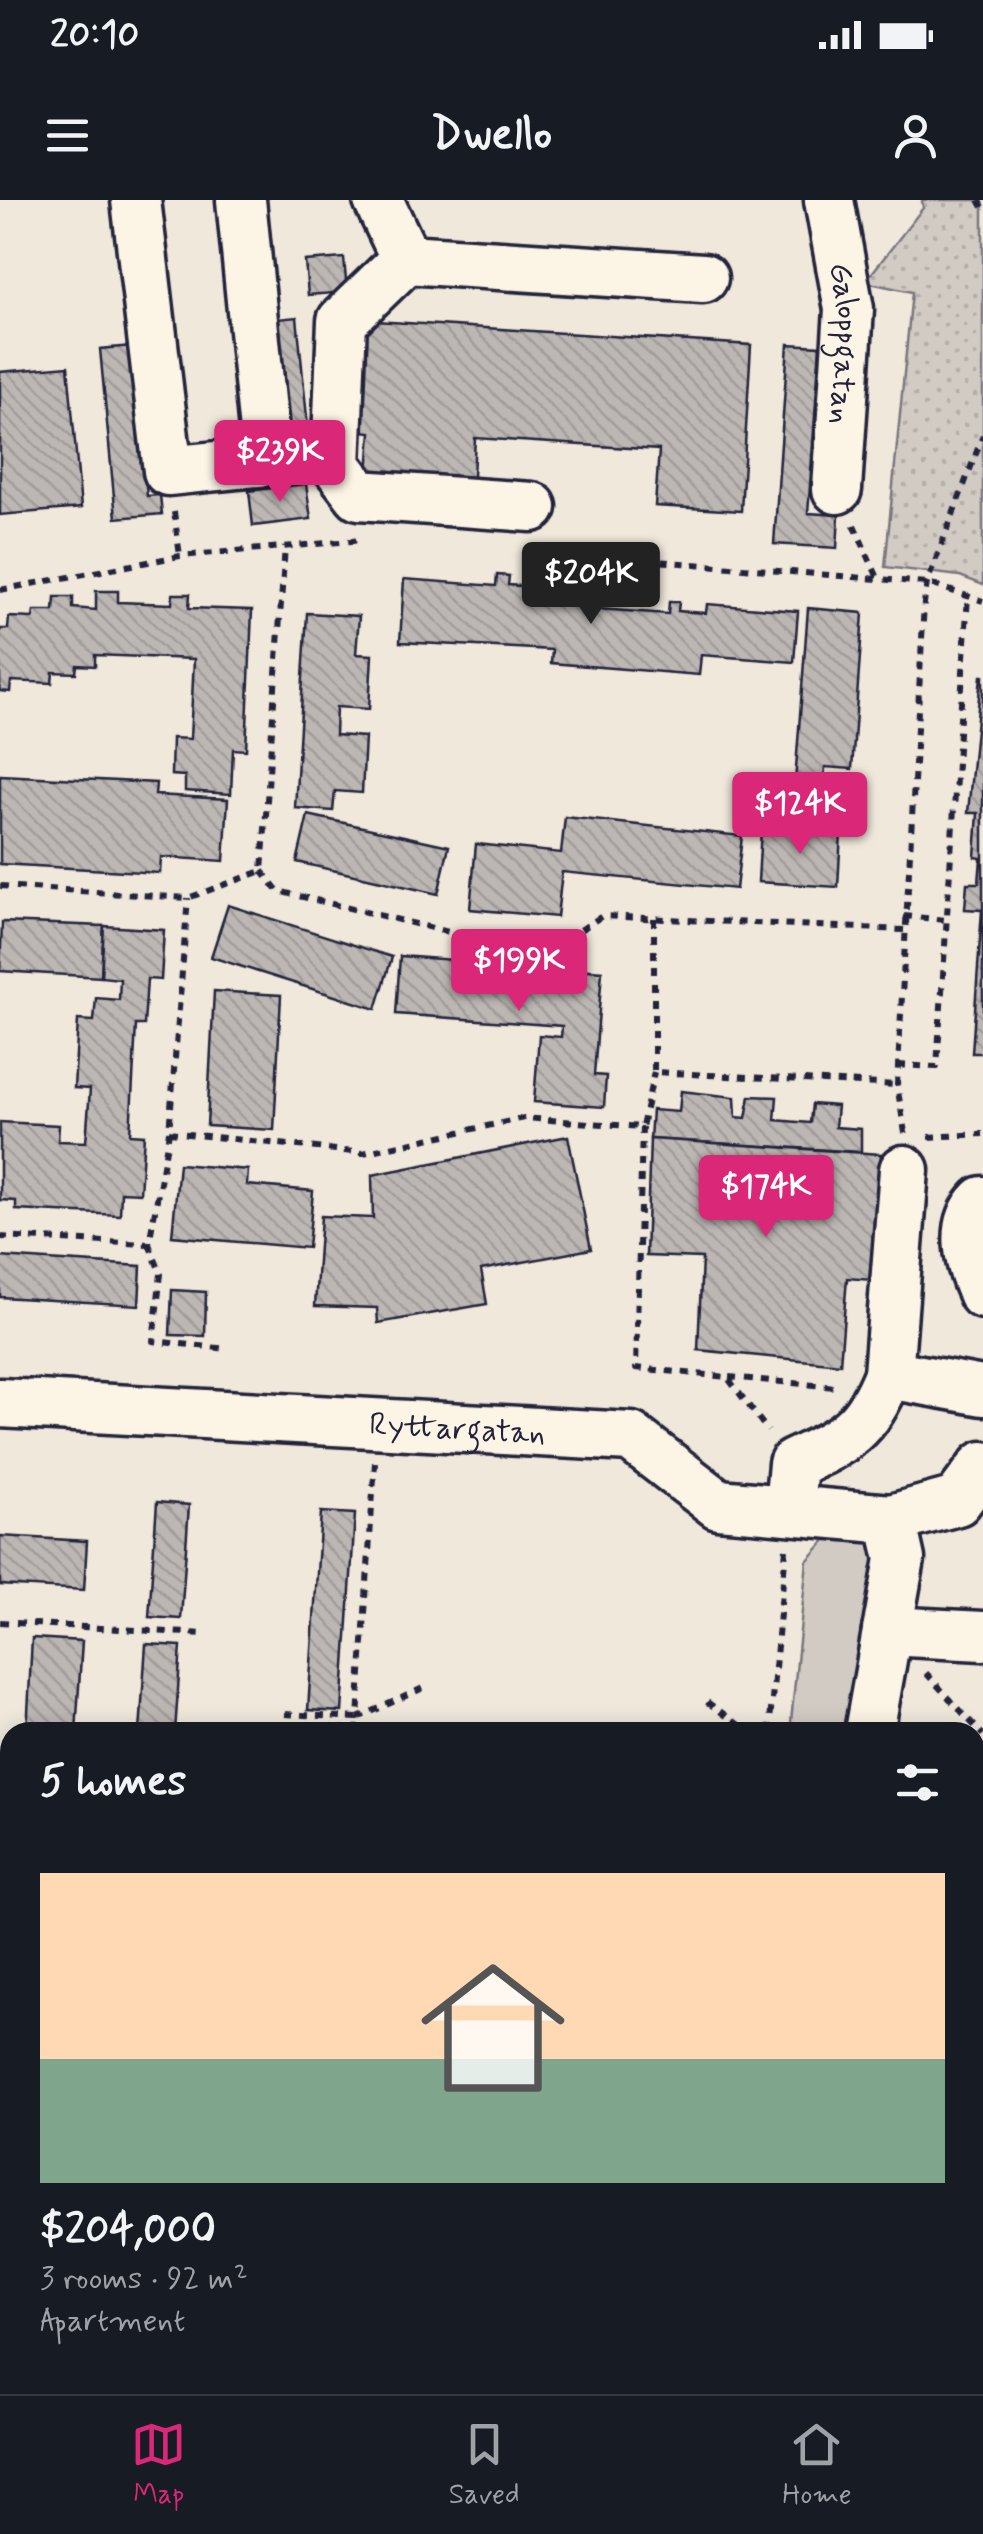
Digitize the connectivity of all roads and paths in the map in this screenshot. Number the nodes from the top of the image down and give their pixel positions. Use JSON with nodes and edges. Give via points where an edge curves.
{"nodes":[{"id":1,"x":136,"y":200,"type":"edge"},
{"id":2,"x":241,"y":200,"type":"edge"},
{"id":3,"x":378,"y":200,"type":"edge"},
{"id":4,"x":828,"y":200,"type":"edge"},
{"id":5,"x":980,"y":200,"type":"edge"},
{"id":6,"x":983,"y":207,"type":"edge"},
{"id":7,"x":406,"y":259,"type":"junction"},
{"id":8,"x":704,"y":278,"type":"dead end"},
{"id":9,"x":983,"y":434,"type":"edge"},
{"id":10,"x":837,"y":489,"type":"joint"},
{"id":11,"x":532,"y":529,"type":"joint"},
{"id":12,"x":378,"y":538,"type":"dead end"},
{"id":13,"x":285,"y":546,"type":"junction"},
{"id":14,"x":879,"y":579,"type":"junction"},
{"id":15,"x":927,"y":582,"type":"junction"},
{"id":16,"x":0,"y":590,"type":"edge"},
{"id":17,"x":968,"y":596,"type":"junction"},
{"id":18,"x":983,"y":601,"type":"edge"},
{"id":19,"x":262,"y":872,"type":"junction"},
{"id":20,"x":0,"y":886,"type":"edge"},
{"id":21,"x":188,"y":898,"type":"junction"},
{"id":22,"x":904,"y":916,"type":"junction"},
{"id":23,"x":654,"y":918,"type":"junction"},
{"id":24,"x":946,"y":920,"type":"junction"},
{"id":25,"x":904,"y":930,"type":"junction"},
{"id":26,"x":898,"y":1065,"type":"junction"},
{"id":27,"x":654,"y":1072,"type":"junction"},
{"id":28,"x":897,"y":1085,"type":"junction"},
{"id":29,"x":642,"y":1127,"type":"junction"},
{"id":30,"x":169,"y":1132,"type":"junction"},
{"id":31,"x":905,"y":1155,"type":"joint"},
{"id":32,"x":983,"y":1201,"type":"edge"},
{"id":33,"x":0,"y":1238,"type":"edge"},
{"id":34,"x":149,"y":1244,"type":"junction"},
{"id":35,"x":983,"y":1294,"type":"edge"},
{"id":36,"x":228,"y":1349,"type":"dead end"},
{"id":37,"x":727,"y":1377,"type":"junction"},
{"id":38,"x":882,"y":1389,"type":"junction"},
{"id":39,"x":983,"y":1391,"type":"edge"},
{"id":40,"x":0,"y":1403,"type":"edge"},
{"id":41,"x":378,"y":1426,"type":"junction"},
{"id":42,"x":983,"y":1466,"type":"edge"},
{"id":43,"x":791,"y":1486,"type":"junction"},
{"id":44,"x":891,"y":1519,"type":"junction"},
{"id":45,"x":0,"y":1622,"type":"edge"},
{"id":46,"x":0,"y":1630,"type":"edge"},
{"id":47,"x":887,"y":1632,"type":"junction"},
{"id":48,"x":203,"y":1634,"type":"dead end"},
{"id":49,"x":983,"y":1636,"type":"edge"},
{"id":50,"x":423,"y":1688,"type":"dead end"},
{"id":51,"x":707,"y":1702,"type":"dead end"},
{"id":52,"x":286,"y":1714,"type":"dead end"},
{"id":53,"x":358,"y":1718,"type":"junction"},
{"id":54,"x":358,"y":1722,"type":"edge"},
{"id":55,"x":735,"y":1722,"type":"edge"},
{"id":56,"x":770,"y":1722,"type":"edge"},
{"id":57,"x":871,"y":1722,"type":"edge"},
{"id":58,"x":971,"y":1722,"type":"edge"}],
"edges":[{"from":1,"to":2,"type":"street","via":[[168,471],[267,461]]},
{"from":3,"to":7,"type":"street"},
{"from":4,"to":10,"type":"street","name":"Galoppgatan","via":[[849,309]]},
{"from":5,"to":6,"type":"path"},
{"from":7,"to":8,"type":"street"},
{"from":7,"to":11,"type":"street","via":[[342,321],[336,465],[359,495]]},
{"from":9,"to":15,"type":"path"},
{"from":10,"to":14,"type":"path"},
{"from":11,"to":14,"type":"path"},
{"from":12,"to":13,"type":"path"},
{"from":13,"to":16,"type":"path","via":[[180,556]]},
{"from":13,"to":19,"type":"path"},
{"from":14,"to":15,"type":"path"},
{"from":15,"to":17,"type":"path"},
{"from":15,"to":22,"type":"path"},
{"from":17,"to":18,"type":"path"},
{"from":17,"to":24,"type":"path"},
{"from":19,"to":21,"type":"path"},
{"from":19,"to":23,"type":"path","via":[[278,891],[457,934],[568,938],[602,916]]},
{"from":20,"to":21,"type":"path"},
{"from":21,"to":30,"type":"path"},
{"from":22,"to":24,"type":"path"},
{"from":22,"to":25,"type":"path"},
{"from":23,"to":25,"type":"path"},
{"from":23,"to":27,"type":"path"},
{"from":24,"to":26,"type":"path","via":[[937,1067]]},
{"from":25,"to":26,"type":"path"},
{"from":26,"to":28,"type":"path"},
{"from":27,"to":28,"type":"path"},
{"from":27,"to":29,"type":"path"},
{"from":28,"to":31,"type":"path"},
{"from":29,"to":30,"type":"path","via":[[524,1118],[364,1153]]},
{"from":29,"to":37,"type":"path","via":[[636,1368]]},
{"from":30,"to":34,"type":"path"},
{"from":31,"to":38,"type":"street"},
{"from":32,"to":35,"type":"street","via":[[972,1212],[968,1250]]},
{"from":33,"to":34,"type":"path"},
{"from":34,"to":36,"type":"path","via":[[160,1274],[153,1340]]},
{"from":37,"to":38,"type":"path"},
{"from":37,"to":43,"type":"path"},
{"from":38,"to":39,"type":"street"},
{"from":38,"to":43,"type":"street","via":[[844,1441]]},
{"from":40,"to":41,"type":"street","name":"Ryttargatan"},
{"from":41,"to":43,"type":"street","name":"Ryttargatan","via":[[631,1436],[718,1504]]},
{"from":41,"to":53,"type":"path"},
{"from":42,"to":44,"type":"street","name":"Ryttargatan","via":[[957,1501]]},
{"from":43,"to":44,"type":"street","name":"Ryttargatan"},
{"from":43,"to":56,"type":"path"},
{"from":44,"to":47,"type":"street","via":[[900,1559]]},
{"from":45,"to":46,"type":"path"},
{"from":45,"to":48,"type":"path"},
{"from":47,"to":49,"type":"street"},
{"from":47,"to":57,"type":"street"},
{"from":47,"to":58,"type":"path"},
{"from":50,"to":53,"type":"path"},
{"from":51,"to":55,"type":"path"},
{"from":52,"to":53,"type":"path"},
{"from":53,"to":54,"type":"path"}]}
